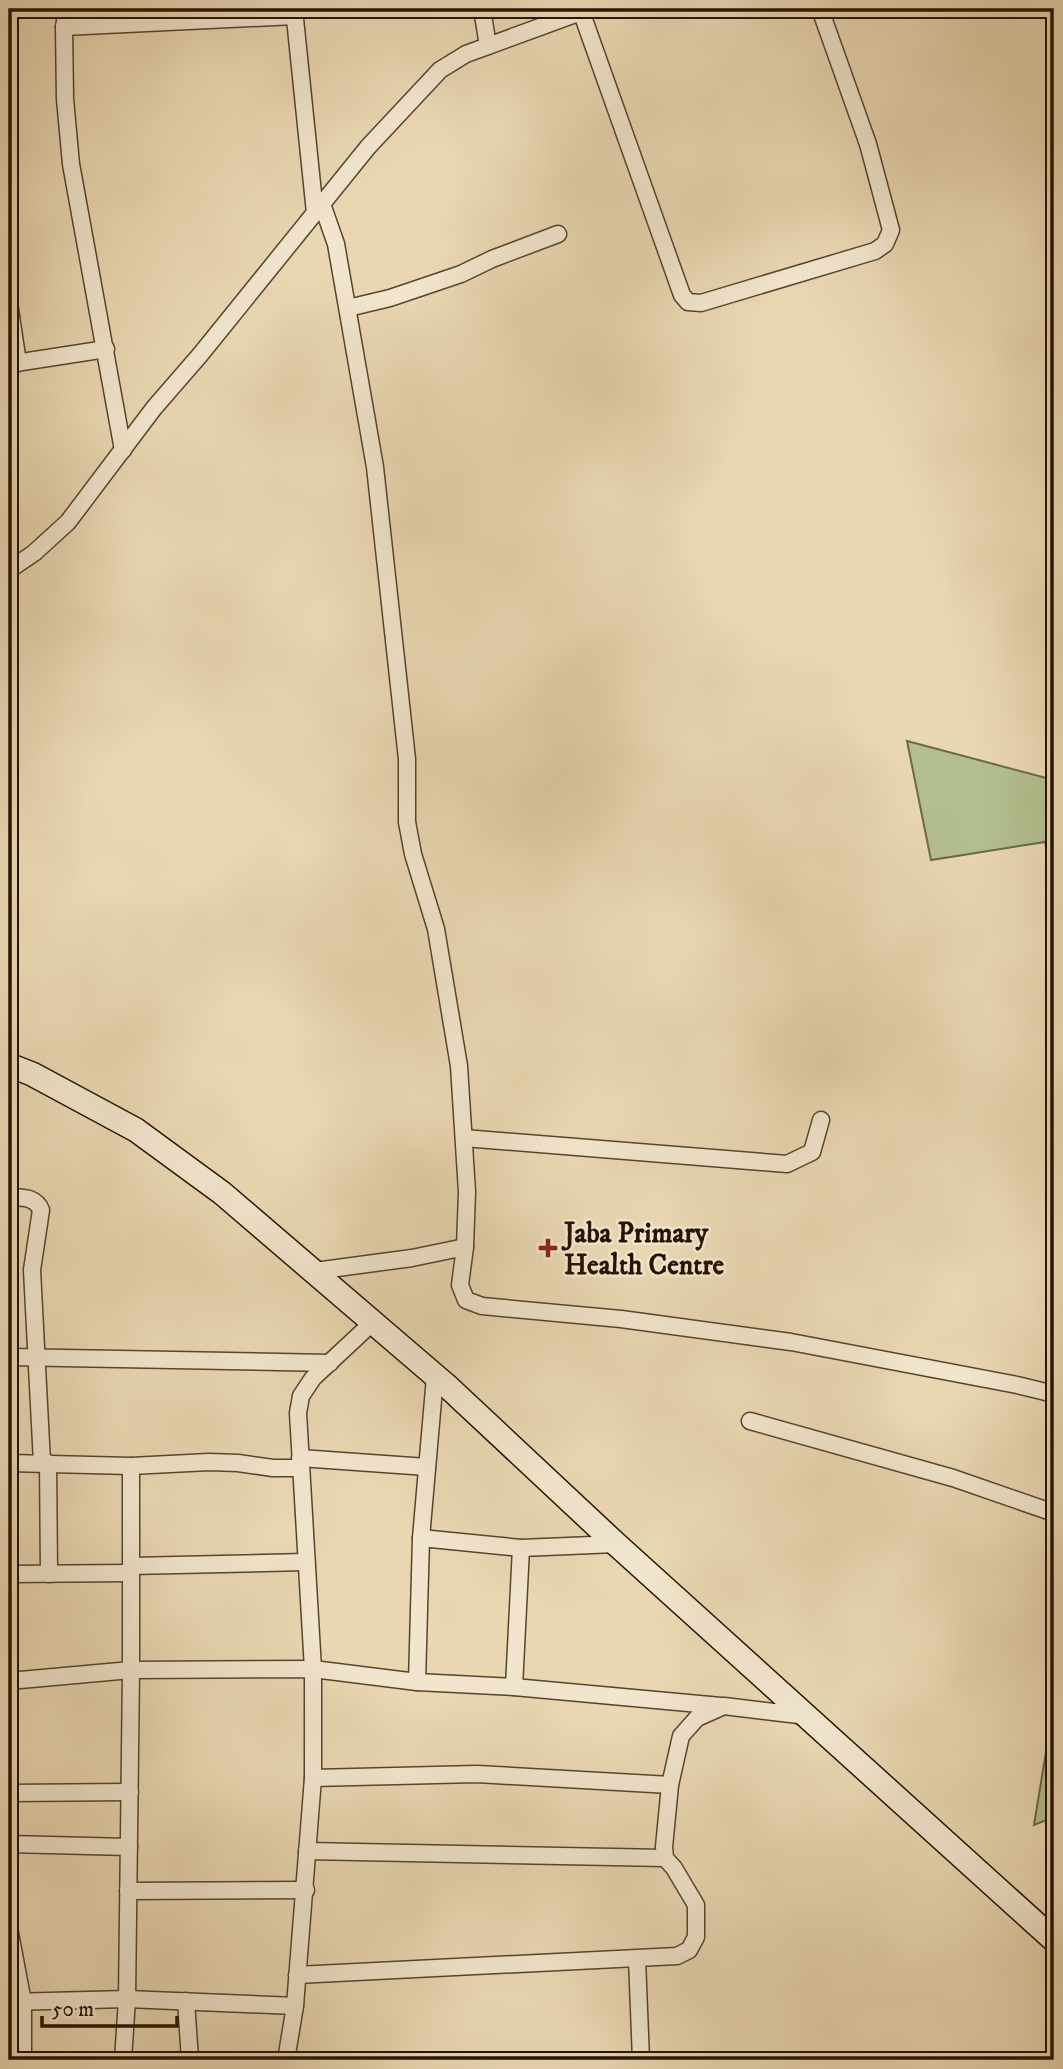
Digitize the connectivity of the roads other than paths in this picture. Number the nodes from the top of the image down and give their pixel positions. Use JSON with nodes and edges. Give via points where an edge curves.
{"nodes":[{"id":1,"x":67,"y":9,"type":"edge"},
{"id":2,"x":482,"y":9,"type":"edge"},
{"id":3,"x":820,"y":9,"type":"edge"},
{"id":4,"x":585,"y":10,"type":"edge"},
{"id":5,"x":295,"y":13,"type":"edge"},
{"id":6,"x":64,"y":27,"type":"junction"},
{"id":7,"x":488,"y":46,"type":"junction"},
{"id":8,"x":318,"y":209,"type":"junction"},
{"id":9,"x":558,"y":234,"type":"dead end"},
{"id":10,"x":9,"y":303,"type":"edge"},
{"id":11,"x":348,"y":308,"type":"junction"},
{"id":12,"x":106,"y":349,"type":"junction"},
{"id":13,"x":13,"y":363,"type":"edge"},
{"id":14,"x":123,"y":450,"type":"junction"},
{"id":15,"x":9,"y":570,"type":"edge"},
{"id":16,"x":9,"y":1065,"type":"edge"},
{"id":17,"x":821,"y":1120,"type":"dead end"},
{"id":18,"x":464,"y":1138,"type":"junction"},
{"id":19,"x":9,"y":1197,"type":"edge"},
{"id":20,"x":465,"y":1247,"type":"junction"},
{"id":21,"x":315,"y":1271,"type":"junction"},
{"id":22,"x":372,"y":1323,"type":"junction"},
{"id":23,"x":9,"y":1357,"type":"edge"},
{"id":24,"x":36,"y":1358,"type":"junction"},
{"id":25,"x":330,"y":1363,"type":"junction"},
{"id":26,"x":435,"y":1377,"type":"junction"},
{"id":27,"x":1054,"y":1394,"type":"edge"},
{"id":28,"x":750,"y":1421,"type":"dead end"},
{"id":29,"x":9,"y":1463,"type":"edge"},
{"id":30,"x":45,"y":1463,"type":"junction"},
{"id":31,"x":301,"y":1463,"type":"junction"},
{"id":32,"x":131,"y":1466,"type":"junction"},
{"id":33,"x":426,"y":1467,"type":"junction"},
{"id":34,"x":1054,"y":1513,"type":"edge"},
{"id":35,"x":421,"y":1538,"type":"junction"},
{"id":36,"x":616,"y":1544,"type":"junction"},
{"id":37,"x":521,"y":1548,"type":"junction"},
{"id":38,"x":306,"y":1562,"type":"junction"},
{"id":39,"x":130,"y":1569,"type":"junction"},
{"id":40,"x":9,"y":1574,"type":"edge"},
{"id":41,"x":49,"y":1574,"type":"junction"},
{"id":42,"x":313,"y":1669,"type":"junction"},
{"id":43,"x":131,"y":1670,"type":"junction"},
{"id":44,"x":9,"y":1681,"type":"edge"},
{"id":45,"x":416,"y":1682,"type":"junction"},
{"id":46,"x":514,"y":1687,"type":"junction"},
{"id":47,"x":724,"y":1706,"type":"junction"},
{"id":48,"x":807,"y":1716,"type":"junction"},
{"id":49,"x":313,"y":1778,"type":"junction"},
{"id":50,"x":670,"y":1785,"type":"junction"},
{"id":51,"x":9,"y":1793,"type":"edge"},
{"id":52,"x":130,"y":1793,"type":"junction"},
{"id":53,"x":9,"y":1844,"type":"edge"},
{"id":54,"x":129,"y":1847,"type":"junction"},
{"id":55,"x":307,"y":1851,"type":"junction"},
{"id":56,"x":665,"y":1858,"type":"junction"},
{"id":57,"x":306,"y":1890,"type":"junction"},
{"id":58,"x":128,"y":1891,"type":"junction"},
{"id":59,"x":9,"y":1928,"type":"edge"},
{"id":60,"x":1054,"y":1940,"type":"edge"},
{"id":61,"x":637,"y":1959,"type":"junction"},
{"id":62,"x":298,"y":1975,"type":"junction"},
{"id":63,"x":127,"y":1998,"type":"junction"},
{"id":64,"x":186,"y":2001,"type":"junction"},
{"id":65,"x":16,"y":2002,"type":"edge"},
{"id":66,"x":295,"y":2006,"type":"junction"},
{"id":67,"x":23,"y":2060,"type":"edge"},
{"id":68,"x":123,"y":2060,"type":"edge"},
{"id":69,"x":190,"y":2060,"type":"edge"},
{"id":70,"x":286,"y":2060,"type":"edge"},
{"id":71,"x":640,"y":2060,"type":"edge"}],
"edges":[{"from":1,"to":6,"type":"street"},
{"from":2,"to":7,"type":"street"},
{"from":3,"to":4,"type":"street","via":[[868,144],[891,230],[886,244],[701,303],[688,302],[681,295]]},
{"from":4,"to":7,"type":"street"},
{"from":5,"to":6,"type":"street"},
{"from":5,"to":8,"type":"street"},
{"from":6,"to":12,"type":"street","via":[[71,164]]},
{"from":7,"to":8,"type":"street","via":[[440,70]]},
{"from":8,"to":11,"type":"street","via":[[337,244]]},
{"from":8,"to":14,"type":"street"},
{"from":9,"to":11,"type":"street","via":[[461,274]]},
{"from":10,"to":13,"type":"street"},
{"from":11,"to":18,"type":"street","via":[[375,467],[407,759],[407,822],[436,929],[459,1066]]},
{"from":12,"to":13,"type":"street"},
{"from":12,"to":14,"type":"street"},
{"from":14,"to":15,"type":"street","via":[[68,522]]},
{"from":16,"to":21,"type":"main road","via":[[136,1130],[222,1193]]},
{"from":17,"to":18,"type":"street","via":[[813,1152],[787,1164]]},
{"from":18,"to":20,"type":"street"},
{"from":19,"to":24,"type":"street","via":[[31,1199],[41,1210],[32,1270]]},
{"from":20,"to":21,"type":"street"},
{"from":20,"to":27,"type":"street","via":[[460,1285],[466,1300],[482,1306],[791,1342]]},
{"from":21,"to":22,"type":"main road"},
{"from":22,"to":25,"type":"street"},
{"from":22,"to":26,"type":"main road"},
{"from":23,"to":24,"type":"street"},
{"from":24,"to":25,"type":"street"},
{"from":24,"to":30,"type":"street"},
{"from":25,"to":31,"type":"street","via":[[302,1395],[298,1413]]},
{"from":26,"to":33,"type":"street"},
{"from":26,"to":36,"type":"main road"},
{"from":28,"to":34,"type":"street","via":[[953,1478]]},
{"from":29,"to":30,"type":"street"},
{"from":30,"to":32,"type":"street"},
{"from":30,"to":41,"type":"street"},
{"from":31,"to":32,"type":"street","via":[[273,1468],[209,1462]]},
{"from":31,"to":33,"type":"street"},
{"from":31,"to":38,"type":"street"},
{"from":32,"to":39,"type":"street"},
{"from":33,"to":35,"type":"street"},
{"from":35,"to":37,"type":"street"},
{"from":35,"to":45,"type":"street"},
{"from":36,"to":37,"type":"street"},
{"from":36,"to":48,"type":"main road"},
{"from":37,"to":46,"type":"street"},
{"from":38,"to":39,"type":"street"},
{"from":38,"to":42,"type":"street"},
{"from":39,"to":41,"type":"street"},
{"from":39,"to":43,"type":"street"},
{"from":40,"to":41,"type":"street"},
{"from":42,"to":43,"type":"street"},
{"from":42,"to":45,"type":"street"},
{"from":42,"to":49,"type":"street"},
{"from":43,"to":44,"type":"street"},
{"from":43,"to":52,"type":"street"},
{"from":45,"to":46,"type":"street"},
{"from":46,"to":47,"type":"street"},
{"from":47,"to":48,"type":"street"},
{"from":47,"to":50,"type":"street","via":[[697,1718],[681,1736]]},
{"from":48,"to":60,"type":"main road"},
{"from":49,"to":50,"type":"street","via":[[477,1774]]},
{"from":49,"to":55,"type":"street"},
{"from":50,"to":56,"type":"street"},
{"from":51,"to":52,"type":"street"},
{"from":52,"to":54,"type":"street"},
{"from":53,"to":54,"type":"street"},
{"from":54,"to":58,"type":"street"},
{"from":55,"to":56,"type":"street"},
{"from":55,"to":57,"type":"street"},
{"from":56,"to":61,"type":"street","via":[[696,1905],[696,1937],[689,1950],[677,1956]]},
{"from":57,"to":58,"type":"street"},
{"from":57,"to":62,"type":"street"},
{"from":58,"to":63,"type":"street"},
{"from":59,"to":65,"type":"street"},
{"from":61,"to":62,"type":"street"},
{"from":61,"to":71,"type":"street"},
{"from":62,"to":66,"type":"street"},
{"from":63,"to":64,"type":"street"},
{"from":63,"to":65,"type":"street"},
{"from":63,"to":68,"type":"street"},
{"from":64,"to":66,"type":"street"},
{"from":64,"to":69,"type":"street"},
{"from":65,"to":67,"type":"street"},
{"from":66,"to":70,"type":"street"}]}
